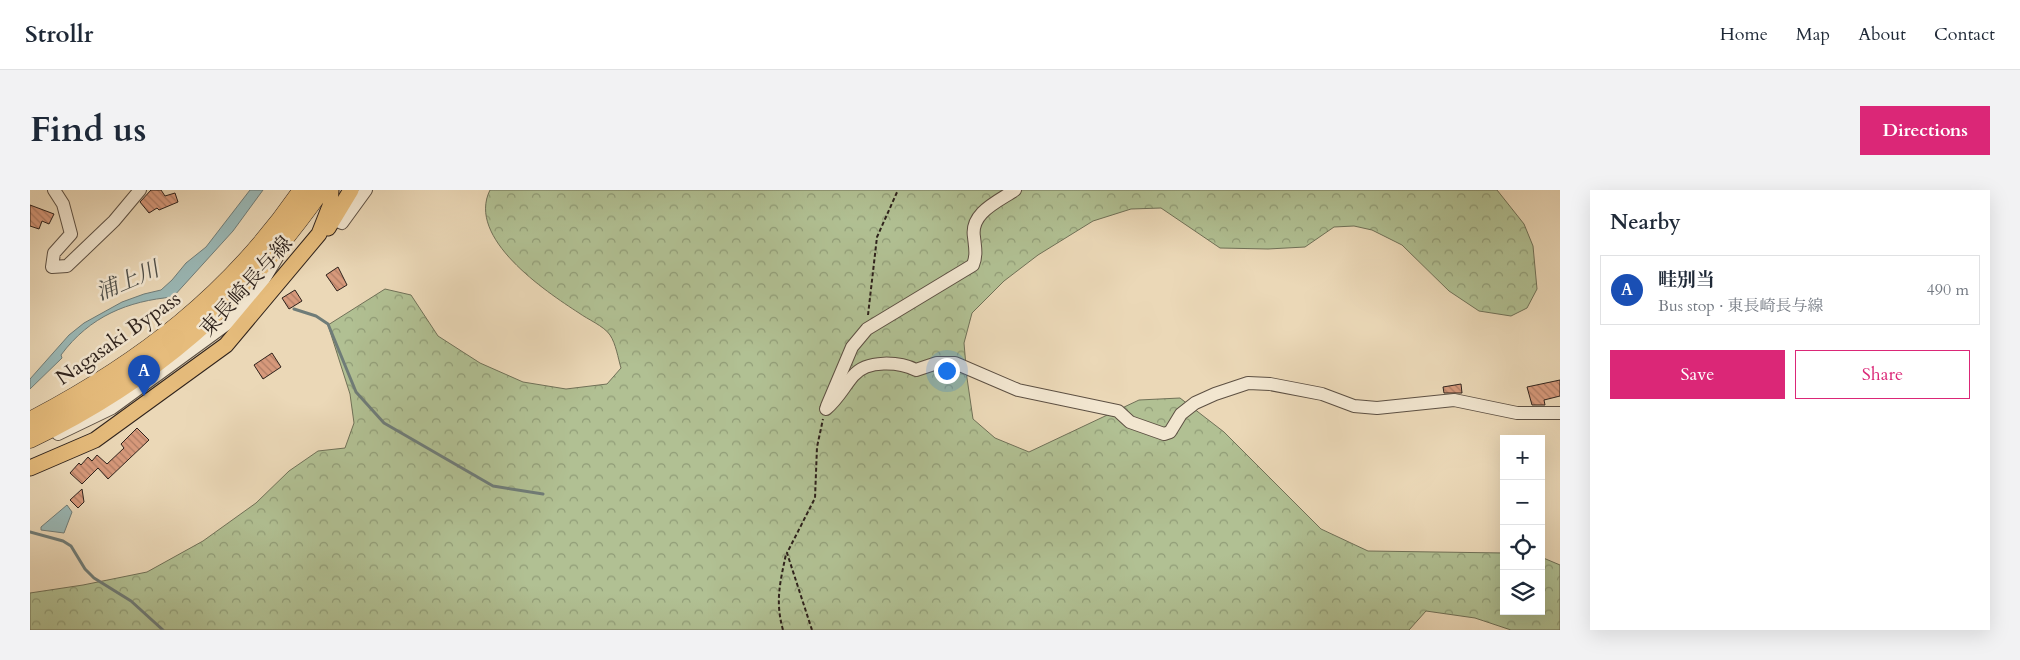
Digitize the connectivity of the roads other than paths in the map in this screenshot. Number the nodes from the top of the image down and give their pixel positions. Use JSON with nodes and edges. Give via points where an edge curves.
{"nodes":[{"id":1,"x":54,"y":190,"type":"edge"},
{"id":2,"x":140,"y":190,"type":"edge"},
{"id":3,"x":302,"y":190,"type":"edge"},
{"id":4,"x":321,"y":190,"type":"edge"},
{"id":5,"x":332,"y":190,"type":"edge"},
{"id":6,"x":351,"y":190,"type":"edge"},
{"id":7,"x":366,"y":190,"type":"edge"},
{"id":8,"x":1015,"y":190,"type":"edge"},
{"id":9,"x":335,"y":220,"type":"junction"},
{"id":10,"x":293,"y":230,"type":"junction"},
{"id":11,"x":314,"y":241,"type":"junction"},
{"id":12,"x":1560,"y":413,"type":"edge"},
{"id":13,"x":30,"y":420,"type":"edge"},
{"id":14,"x":30,"y":438,"type":"edge"},
{"id":15,"x":30,"y":446,"type":"edge"},
{"id":16,"x":30,"y":468,"type":"edge"}],
"edges":[{"from":1,"to":2,"type":"street","via":[[63,204],[71,234],[54,253],[52,267],[67,266],[114,221]]},
{"from":3,"to":13,"type":"highway","name":"Nagasaki Bypass","via":[[249,259],[191,316],[121,368]]},
{"from":4,"to":10,"type":"highway","name":"Nagasaki Bypass"},
{"from":5,"to":11,"type":"main road","name":"東長崎長与線","via":[[325,224]]},
{"from":6,"to":9,"type":"main road","name":"東長崎長与線"},
{"from":7,"to":9,"type":"street","via":[[342,223]]},
{"from":8,"to":12,"type":"street","via":[[974,221],[976,254],[972,265],[867,329],[852,347],[826,409],[836,401],[854,375],[865,368],[887,363],[904,364],[916,370],[937,363],[955,362],[1024,392],[1118,410],[1130,422],[1164,434],[1170,432],[1181,414],[1195,404],[1248,383],[1322,394],[1377,408],[1454,400],[1517,413]]},
{"from":9,"to":11,"type":"main road","name":"東長崎長与線"},
{"from":10,"to":14,"type":"highway","name":"Nagasaki Bypass","via":[[231,300],[170,354],[130,383]]},
{"from":10,"to":15,"type":"street","via":[[259,288],[227,324],[112,408]]},
{"from":11,"to":16,"type":"main road","name":"東長崎長与線","via":[[226,345],[95,440]]}]}
